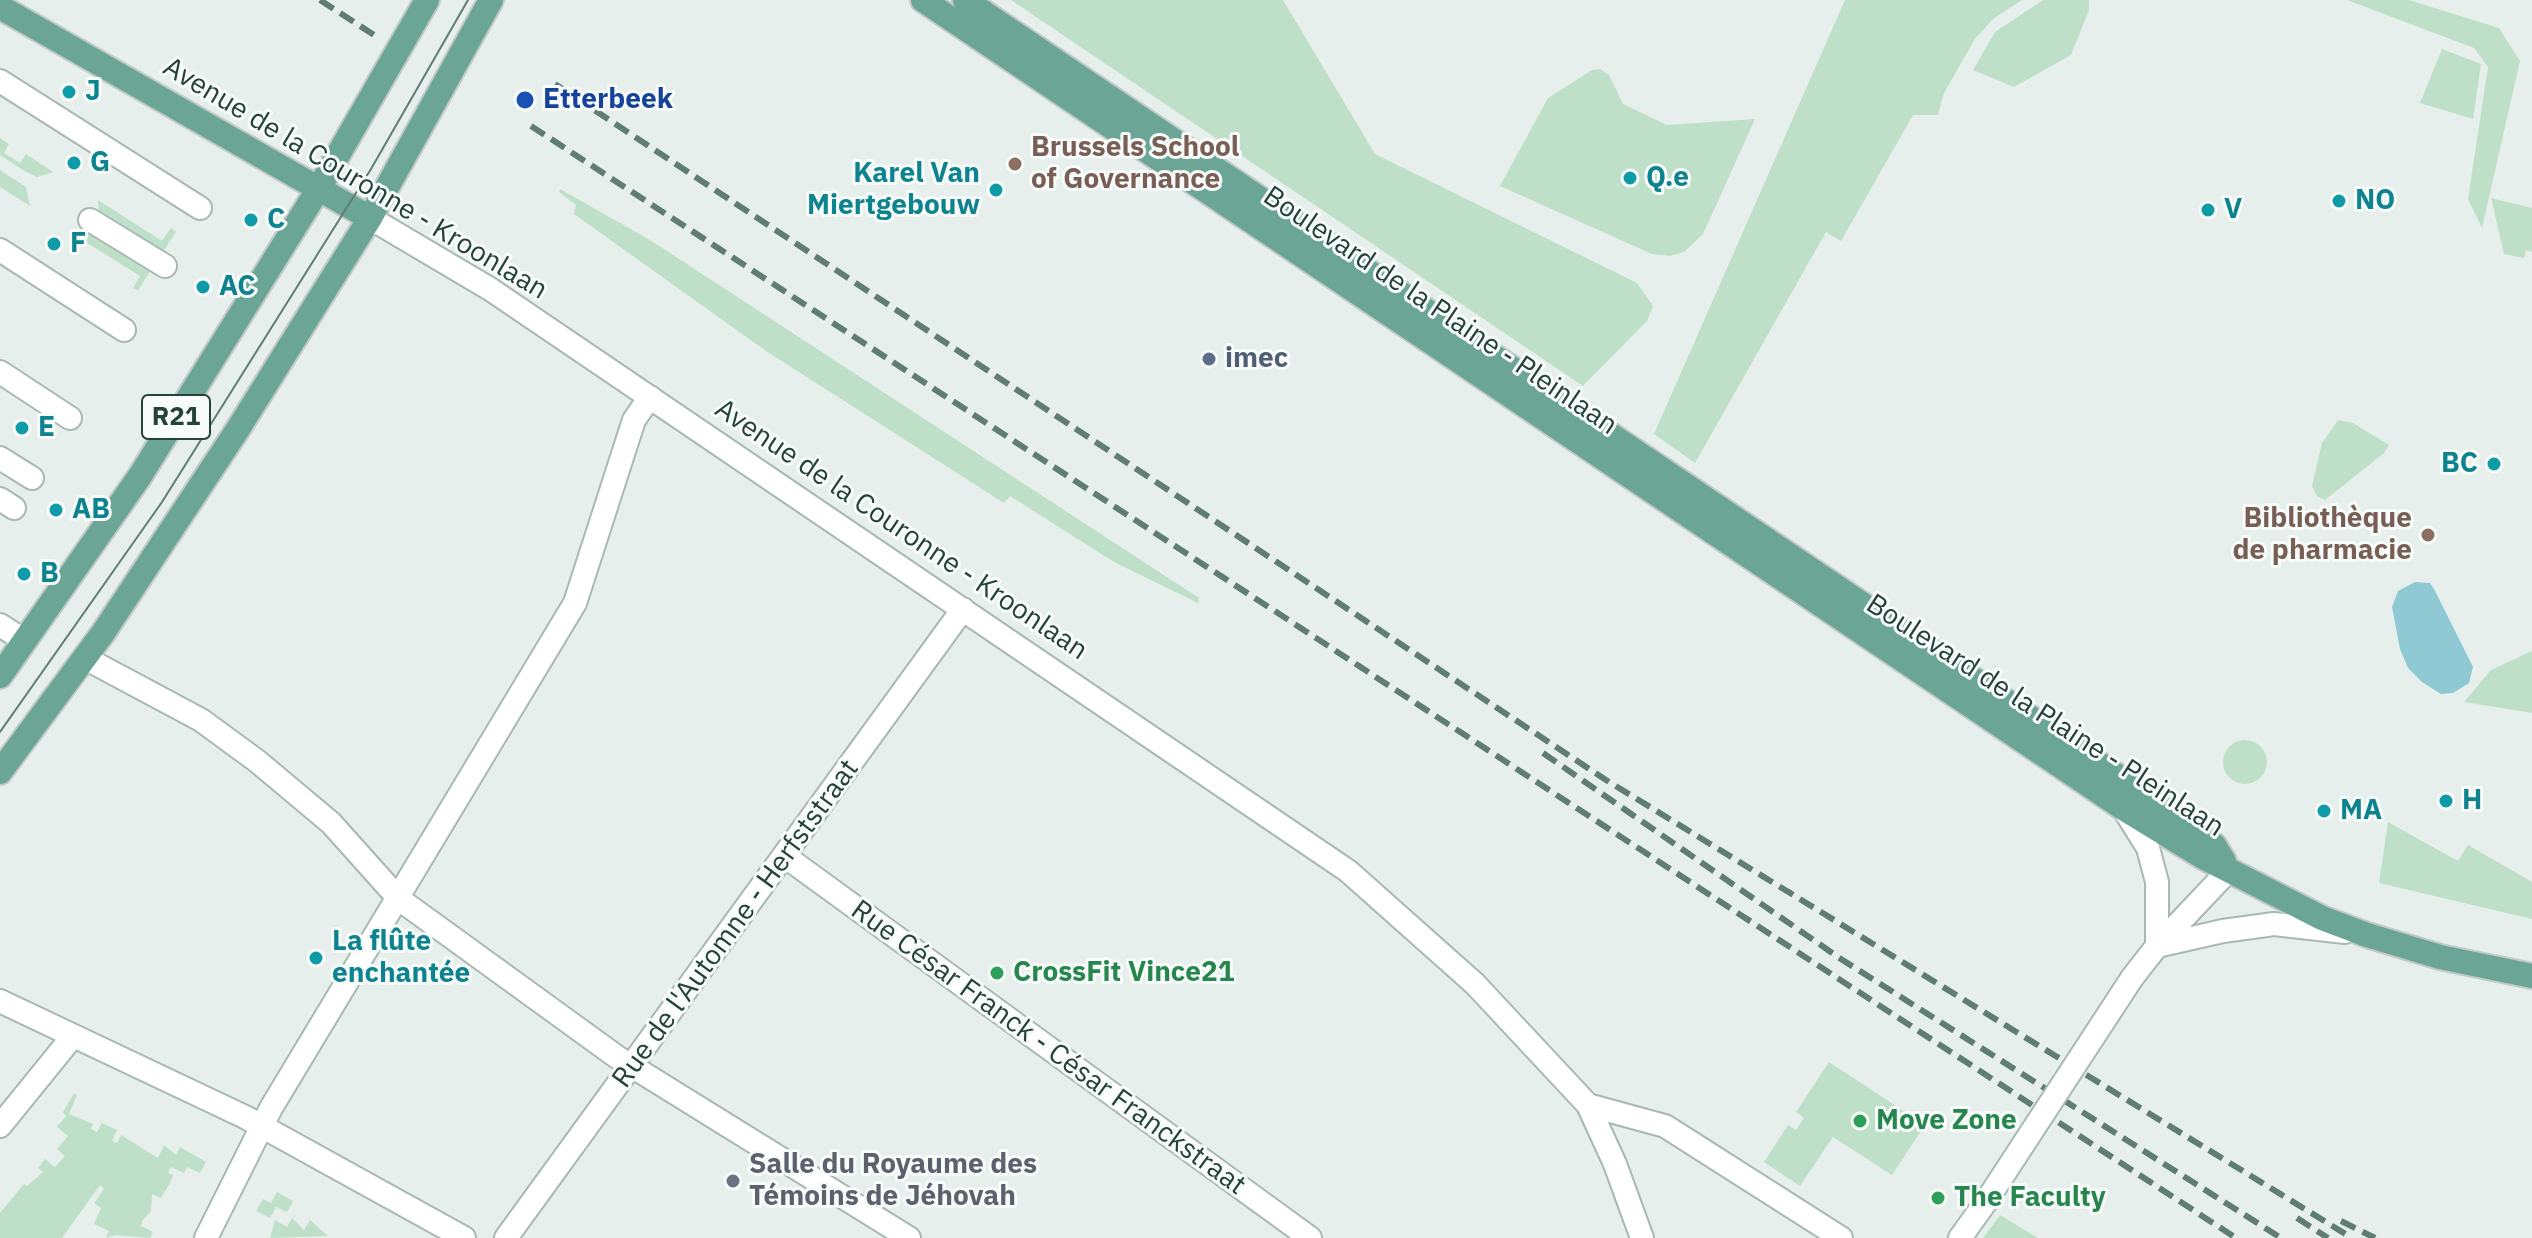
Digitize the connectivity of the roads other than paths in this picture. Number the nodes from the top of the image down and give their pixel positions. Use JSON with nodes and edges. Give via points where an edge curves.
{"nodes":[{"id":1,"x":427,"y":0,"type":"edge"},
{"id":2,"x":491,"y":0,"type":"edge"},
{"id":3,"x":923,"y":0,"type":"edge"},
{"id":4,"x":965,"y":0,"type":"edge"},
{"id":5,"x":0,"y":7,"type":"edge"},
{"id":6,"x":0,"y":81,"type":"edge"},
{"id":7,"x":319,"y":188,"type":"junction"},
{"id":8,"x":200,"y":208,"type":"dead end"},
{"id":9,"x":370,"y":218,"type":"junction"},
{"id":10,"x":90,"y":220,"type":"dead end"},
{"id":11,"x":0,"y":250,"type":"edge"},
{"id":12,"x":165,"y":266,"type":"dead end"},
{"id":13,"x":124,"y":330,"type":"dead end"},
{"id":14,"x":0,"y":372,"type":"edge"},
{"id":15,"x":650,"y":397,"type":"junction"},
{"id":16,"x":70,"y":418,"type":"dead end"},
{"id":17,"x":5,"y":454,"type":"edge"},
{"id":18,"x":32,"y":478,"type":"dead end"},
{"id":19,"x":1769,"y":556,"type":"junction"},
{"id":20,"x":963,"y":609,"type":"junction"},
{"id":21,"x":0,"y":625,"type":"edge"},
{"id":22,"x":25,"y":641,"type":"junction"},
{"id":23,"x":85,"y":658,"type":"junction"},
{"id":24,"x":0,"y":676,"type":"edge"},
{"id":25,"x":0,"y":772,"type":"edge"},
{"id":26,"x":2123,"y":808,"type":"junction"},
{"id":27,"x":786,"y":857,"type":"junction"},
{"id":28,"x":2229,"y":870,"type":"junction"},
{"id":29,"x":399,"y":899,"type":"junction"},
{"id":30,"x":2367,"y":935,"type":"junction"},
{"id":31,"x":2157,"y":946,"type":"junction"},
{"id":32,"x":2532,"y":976,"type":"edge"},
{"id":33,"x":0,"y":1001,"type":"edge"},
{"id":34,"x":73,"y":1036,"type":"junction"},
{"id":35,"x":632,"y":1067,"type":"junction"},
{"id":36,"x":1588,"y":1105,"type":"junction"},
{"id":37,"x":261,"y":1125,"type":"junction"},
{"id":38,"x":0,"y":1126,"type":"edge"},
{"id":39,"x":206,"y":1238,"type":"edge"},
{"id":40,"x":464,"y":1238,"type":"edge"},
{"id":41,"x":506,"y":1238,"type":"edge"},
{"id":42,"x":909,"y":1238,"type":"edge"},
{"id":43,"x":1310,"y":1238,"type":"edge"},
{"id":44,"x":1642,"y":1238,"type":"edge"},
{"id":45,"x":1841,"y":1238,"type":"edge"},
{"id":46,"x":1960,"y":1238,"type":"edge"}],
"edges":[{"from":1,"to":7,"type":"main road","number":"R21"},
{"from":2,"to":9,"type":"main road","number":"R21"},
{"from":3,"to":19,"type":"main road","name":"Boulevard de la Plaine - Pleinlaan"},
{"from":4,"to":19,"type":"main road","name":"Boulevard de la Plaine - Pleinlaan"},
{"from":5,"to":7,"type":"main road","name":"Avenue de la Couronne - Kroonlaan"},
{"from":6,"to":8,"type":"street"},
{"from":7,"to":9,"type":"main road","name":"Avenue de la Couronne - Kroonlaan"},
{"from":7,"to":22,"type":"main road","number":"R21","via":[[140,476]]},
{"from":9,"to":15,"type":"street","name":"Avenue de la Couronne - Kroonlaan","via":[[490,289]]},
{"from":9,"to":23,"type":"main road","number":"R21","via":[[230,442]]},
{"from":10,"to":12,"type":"street"},
{"from":11,"to":13,"type":"street"},
{"from":14,"to":16,"type":"street"},
{"from":15,"to":20,"type":"street","name":"Avenue de la Couronne - Kroonlaan"},
{"from":15,"to":29,"type":"street","via":[[634,420],[575,603]]},
{"from":17,"to":18,"type":"street"},
{"from":19,"to":26,"type":"main road","name":"Boulevard de la Plaine - Pleinlaan"},
{"from":19,"to":28,"type":"main road","name":"Boulevard de la Plaine - Pleinlaan","via":[[2185,823],[2214,845]]},
{"from":20,"to":27,"type":"street","name":"Rue de l'Automne - Herfststraat"},
{"from":20,"to":36,"type":"street","name":"Avenue de la Couronne - Kroonlaan","via":[[1348,871],[1475,984]]},
{"from":21,"to":22,"type":"street"},
{"from":22,"to":24,"type":"main road","number":"R21"},
{"from":23,"to":25,"type":"main road","number":"R21"},
{"from":23,"to":29,"type":"street","via":[[201,720],[257,761],[331,823]]},
{"from":26,"to":28,"type":"main road","name":"Boulevard de la Plaine - Pleinlaan"},
{"from":26,"to":31,"type":"street","via":[[2148,848],[2157,882]]},
{"from":27,"to":35,"type":"street","name":"Rue de l'Automne - Herfststraat"},
{"from":27,"to":43,"type":"street","name":"Rue César Franck - César Franckstraat"},
{"from":28,"to":30,"type":"main road"},
{"from":28,"to":31,"type":"street"},
{"from":29,"to":35,"type":"street"},
{"from":29,"to":37,"type":"street"},
{"from":30,"to":31,"type":"street","via":[[2274,924]]},
{"from":30,"to":32,"type":"main road"},
{"from":31,"to":46,"type":"street","bridge":true},
{"from":33,"to":34,"type":"street"},
{"from":34,"to":37,"type":"street"},
{"from":34,"to":38,"type":"street"},
{"from":35,"to":41,"type":"street","name":"Rue de l'Automne - Herfststraat"},
{"from":35,"to":42,"type":"street"},
{"from":36,"to":44,"type":"street","name":"Avenue de la Couronne - Kroonlaan"},
{"from":36,"to":45,"type":"street","via":[[1665,1126]]},
{"from":37,"to":39,"type":"street"},
{"from":37,"to":40,"type":"street"}]}
